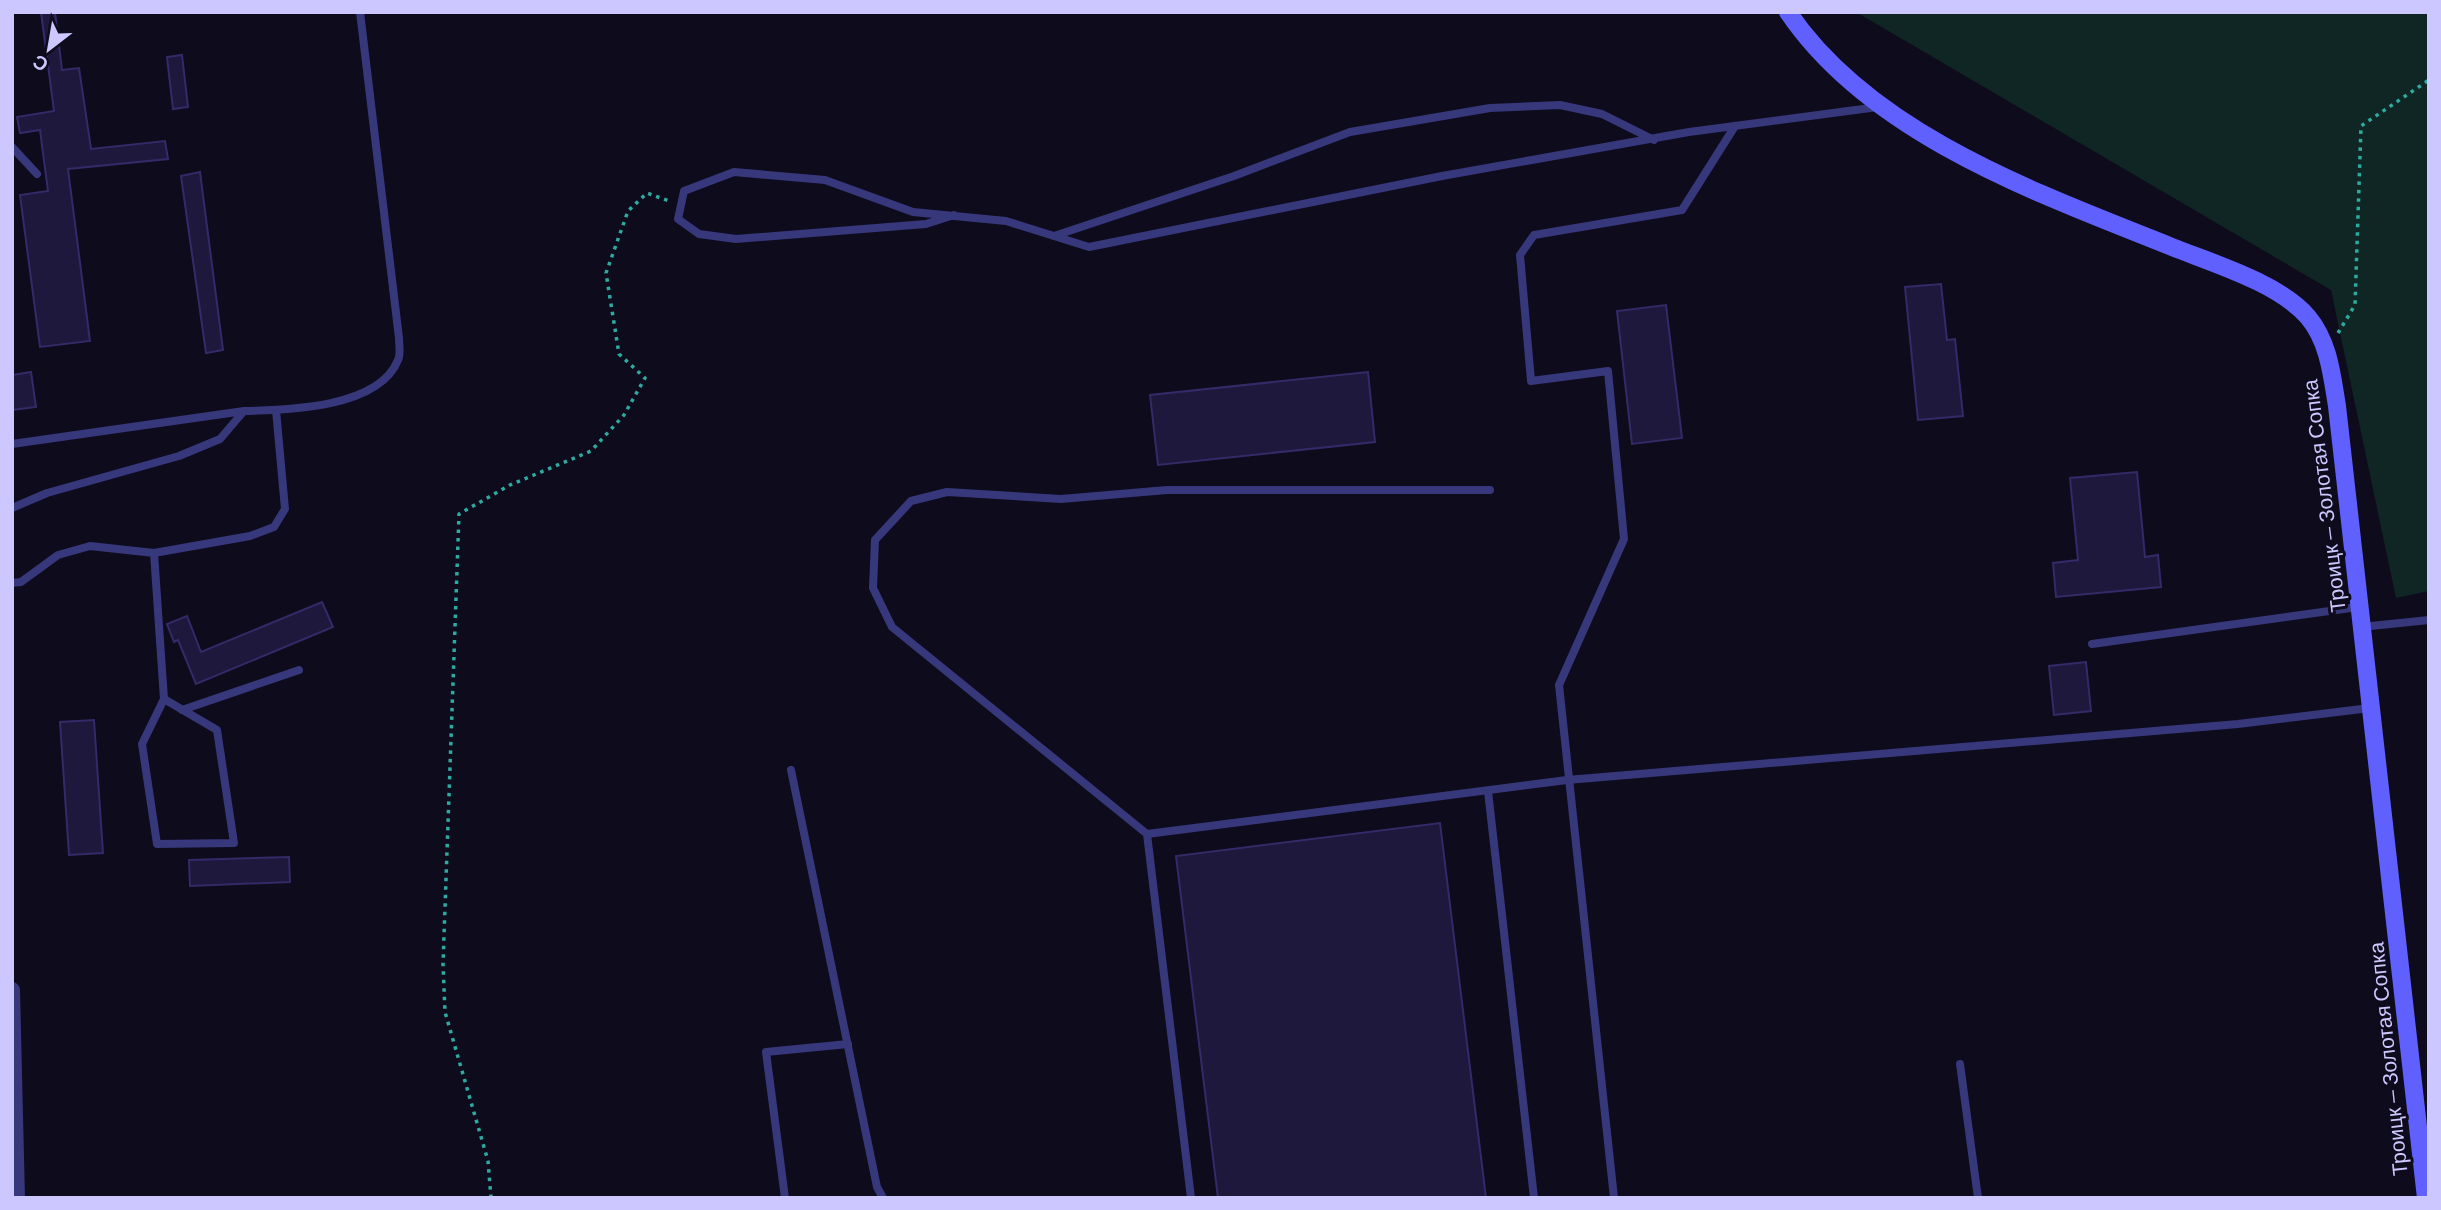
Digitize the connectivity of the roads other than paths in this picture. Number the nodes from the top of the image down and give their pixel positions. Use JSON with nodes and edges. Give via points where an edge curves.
{"nodes":[{"id":1,"x":360,"y":12,"type":"edge"},
{"id":2,"x":1788,"y":12,"type":"edge"},
{"id":3,"x":1885,"y":106,"type":"junction"},
{"id":4,"x":1735,"y":126,"type":"junction"},
{"id":5,"x":1654,"y":140,"type":"junction"},
{"id":6,"x":12,"y":147,"type":"edge"},
{"id":7,"x":37,"y":174,"type":"dead end"},
{"id":8,"x":954,"y":215,"type":"junction"},
{"id":9,"x":1054,"y":236,"type":"junction"},
{"id":10,"x":276,"y":410,"type":"junction"},
{"id":11,"x":244,"y":411,"type":"junction"},
{"id":12,"x":12,"y":444,"type":"edge"},
{"id":13,"x":1490,"y":490,"type":"dead end"},
{"id":14,"x":12,"y":508,"type":"edge"},
{"id":15,"x":154,"y":553,"type":"junction"},
{"id":16,"x":12,"y":583,"type":"edge"},
{"id":17,"x":2358,"y":607,"type":"junction"},
{"id":18,"x":2429,"y":620,"type":"edge"},
{"id":19,"x":2361,"y":627,"type":"junction"},
{"id":20,"x":2092,"y":644,"type":"dead end"},
{"id":21,"x":299,"y":670,"type":"dead end"},
{"id":22,"x":164,"y":699,"type":"junction"},
{"id":23,"x":2370,"y":708,"type":"junction"},
{"id":24,"x":182,"y":710,"type":"junction"},
{"id":25,"x":791,"y":770,"type":"dead end"},
{"id":26,"x":1567,"y":780,"type":"junction"},
{"id":27,"x":1488,"y":791,"type":"junction"},
{"id":28,"x":1147,"y":834,"type":"junction"},
{"id":29,"x":12,"y":990,"type":"edge"},
{"id":30,"x":848,"y":1044,"type":"junction"},
{"id":31,"x":1960,"y":1064,"type":"dead end"},
{"id":32,"x":16,"y":1198,"type":"edge"},
{"id":33,"x":785,"y":1198,"type":"edge"},
{"id":34,"x":883,"y":1198,"type":"edge"},
{"id":35,"x":1191,"y":1198,"type":"edge"},
{"id":36,"x":1534,"y":1198,"type":"edge"},
{"id":37,"x":1614,"y":1198,"type":"edge"},
{"id":38,"x":1978,"y":1198,"type":"edge"},
{"id":39,"x":2426,"y":1198,"type":"edge"}],
"edges":[{"from":1,"to":10,"type":"lane","via":[[399,359],[381,384],[346,400]]},
{"from":2,"to":3,"type":"street","name":"Троицк — Золотая Сопка","via":[[1838,70]]},
{"from":3,"to":4,"type":"lane"},
{"from":3,"to":17,"type":"street","name":"Троицк — Золотая Сопка","via":[[2005,180],[2221,267],[2285,298],[2307,316],[2326,352],[2337,407]]},
{"from":4,"to":5,"type":"lane"},
{"from":4,"to":26,"type":"lane","via":[[1682,210],[1534,235],[1520,255],[1531,381],[1608,371],[1624,539],[1559,685]]},
{"from":5,"to":9,"type":"lane","via":[[1442,176],[1090,247]]},
{"from":5,"to":9,"type":"lane","via":[[1602,114],[1560,105],[1490,108],[1350,132]]},
{"from":6,"to":7,"type":"lane"},
{"from":8,"to":8,"type":"lane","via":[[913,212],[825,180],[734,172],[684,191],[678,219],[699,234],[736,239],[926,224]]},
{"from":8,"to":9,"type":"lane","via":[[1006,221]]},
{"from":10,"to":11,"type":"lane"},
{"from":10,"to":15,"type":"lane","via":[[285,509],[274,527],[250,536]]},
{"from":11,"to":12,"type":"lane"},
{"from":11,"to":14,"type":"lane","via":[[220,439],[189,452],[47,493]]},
{"from":13,"to":28,"type":"lane","via":[[1167,490],[1061,499],[947,492],[911,501],[875,540],[873,589],[892,627]]},
{"from":15,"to":16,"type":"lane","via":[[90,546],[58,555],[21,582]]},
{"from":15,"to":22,"type":"lane"},
{"from":17,"to":19,"type":"street","name":"Троицк — Золотая Сопка"},
{"from":17,"to":20,"type":"lane"},
{"from":18,"to":19,"type":"lane"},
{"from":19,"to":23,"type":"street","name":"Троицк — Золотая Сопка"},
{"from":21,"to":24,"type":"lane"},
{"from":22,"to":24,"type":"lane"},
{"from":22,"to":24,"type":"lane","via":[[142,744],[158,844],[234,843],[217,730]]},
{"from":23,"to":26,"type":"lane","via":[[2224,725]]},
{"from":23,"to":39,"type":"street","name":"Троицк — Золотая Сопка"},
{"from":25,"to":30,"type":"lane"},
{"from":26,"to":27,"type":"lane"},
{"from":26,"to":37,"type":"lane"},
{"from":27,"to":28,"type":"lane"},
{"from":27,"to":36,"type":"lane"},
{"from":28,"to":35,"type":"lane"},
{"from":29,"to":32,"type":"street"},
{"from":30,"to":33,"type":"lane","via":[[766,1052]]},
{"from":30,"to":34,"type":"lane","via":[[877,1188]]},
{"from":31,"to":38,"type":"lane"}]}
